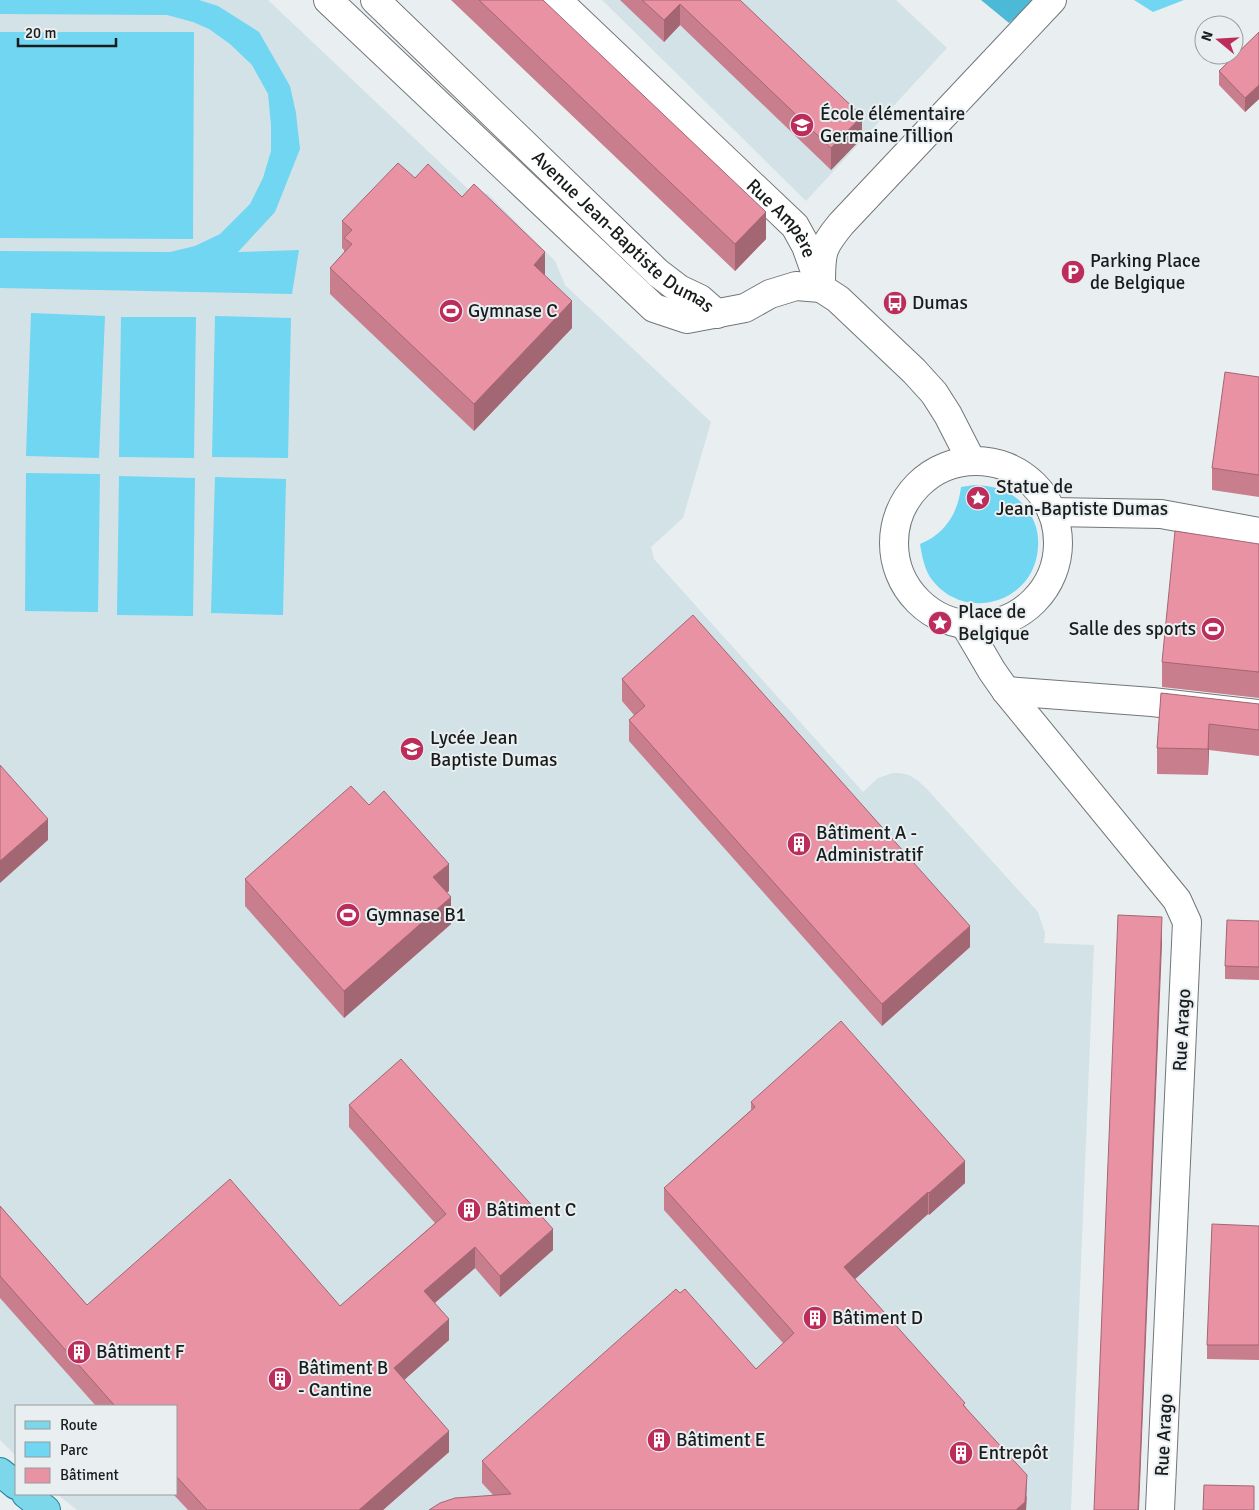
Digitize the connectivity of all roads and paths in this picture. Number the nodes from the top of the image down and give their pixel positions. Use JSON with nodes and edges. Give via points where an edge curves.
{"nodes":[{"id":1,"x":328,"y":0,"type":"edge"},
{"id":2,"x":375,"y":0,"type":"edge"},
{"id":3,"x":556,"y":0,"type":"edge"},
{"id":4,"x":1052,"y":0,"type":"edge"},
{"id":5,"x":821,"y":288,"type":"junction"},
{"id":6,"x":717,"y":314,"type":"junction"},
{"id":7,"x":971,"y":460,"type":"junction"},
{"id":8,"x":1052,"y":512,"type":"junction"},
{"id":9,"x":1259,"y":532,"type":"edge"},
{"id":10,"x":965,"y":625,"type":"junction"},
{"id":11,"x":1006,"y":691,"type":"junction"},
{"id":12,"x":1259,"y":714,"type":"edge"},
{"id":13,"x":0,"y":1472,"type":"edge"},
{"id":14,"x":15,"y":1484,"type":"edge"},
{"id":15,"x":27,"y":1495,"type":"edge"},
{"id":16,"x":46,"y":1510,"type":"edge"},
{"id":17,"x":1160,"y":1510,"type":"edge"}],
"edges":[{"from":1,"to":6,"type":"street","name":"Avenue Jean-Baptiste Dumas","via":[[654,308],[687,318]]},
{"from":2,"to":6,"type":"street","name":"Avenue Jean-Baptiste Dumas","via":[[658,273],[679,289],[700,299]]},
{"from":3,"to":5,"type":"street","name":"Rue Ampère","via":[[795,226]]},
{"from":4,"to":5,"type":"street","via":[[840,224],[826,242],[821,259]]},
{"from":5,"to":6,"type":"street","via":[[796,286],[770,294],[745,308]]},
{"from":5,"to":7,"type":"street","via":[[838,299],[934,393]]},
{"from":7,"to":8,"type":"street","via":[[1006,466],[1028,479],[1041,492]]},
{"from":7,"to":10,"type":"street","via":[[949,465],[918,484],[908,495],[898,517],[894,541],[897,567],[917,601],[930,612]]},
{"from":8,"to":9,"type":"street","via":[[1161,514]]},
{"from":8,"to":10,"type":"street","via":[[1059,544],[1045,589],[1020,613],[984,625]]},
{"from":10,"to":11,"type":"street","name":"Rue Arago"},
{"from":11,"to":12,"type":"street"},
{"from":11,"to":17,"type":"street","name":"Rue Arago","via":[[1177,900],[1187,922]]},
{"from":13,"to":14,"type":"main road"},
{"from":15,"to":16,"type":"main road"}]}
